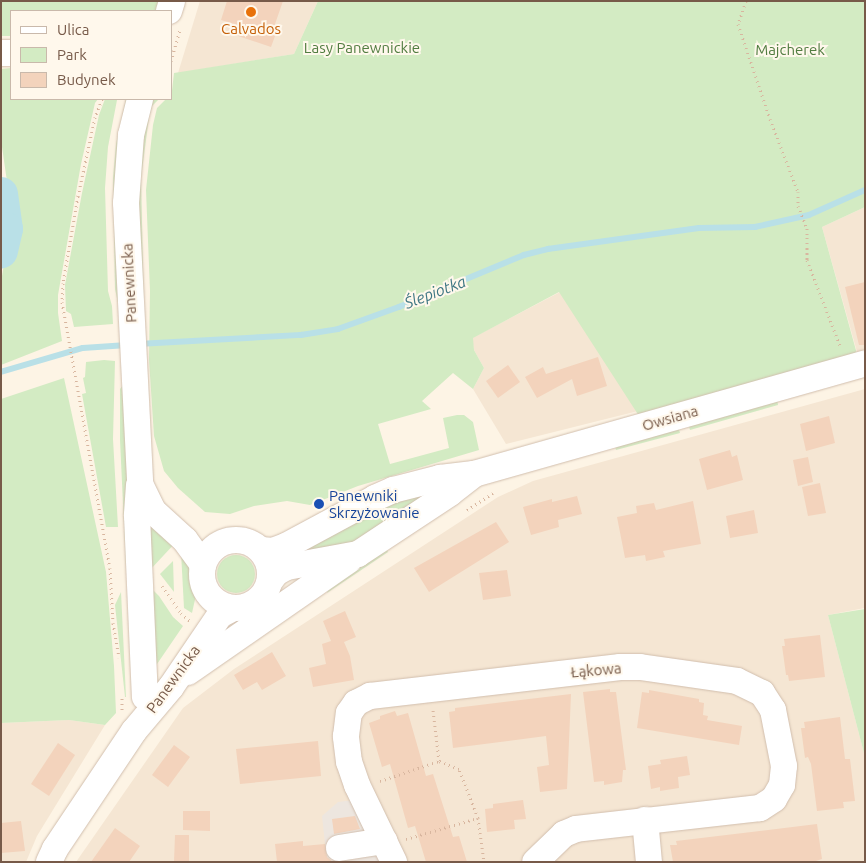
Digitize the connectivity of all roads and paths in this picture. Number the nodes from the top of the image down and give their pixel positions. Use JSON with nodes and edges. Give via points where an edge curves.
{"nodes":[{"id":1,"x":746,"y":1,"type":"edge"},
{"id":2,"x":102,"y":100,"type":"edge"},
{"id":3,"x":140,"y":100,"type":"edge"},
{"id":4,"x":857,"y":366,"type":"edge"},
{"id":5,"x":474,"y":474,"type":"junction"},
{"id":6,"x":140,"y":476,"type":"junction"},
{"id":7,"x":418,"y":483,"type":"junction"},
{"id":8,"x":494,"y":492,"type":"dead end"},
{"id":9,"x":426,"y":509,"type":"junction"},
{"id":10,"x":463,"y":513,"type":"dead end"},
{"id":11,"x":226,"y":541,"type":"junction"},
{"id":12,"x":261,"y":550,"type":"junction"},
{"id":13,"x":358,"y":554,"type":"junction"},
{"id":14,"x":204,"y":576,"type":"junction"},
{"id":15,"x":270,"y":581,"type":"junction"},
{"id":16,"x":157,"y":582,"type":"dead end"},
{"id":17,"x":233,"y":608,"type":"junction"},
{"id":18,"x":187,"y":619,"type":"dead end"},
{"id":19,"x":120,"y":665,"type":"dead end"},
{"id":20,"x":171,"y":688,"type":"junction"},
{"id":21,"x":133,"y":696,"type":"junction"},
{"id":22,"x":433,"y":707,"type":"dead end"},
{"id":23,"x":128,"y":724,"type":"junction"},
{"id":24,"x":439,"y":761,"type":"junction"},
{"id":25,"x":378,"y":782,"type":"dead end"},
{"id":26,"x":478,"y":818,"type":"junction"},
{"id":27,"x":645,"y":820,"type":"junction"},
{"id":28,"x":394,"y":847,"type":"edge"},
{"id":29,"x":339,"y":848,"type":"dead end"},
{"id":30,"x":49,"y":862,"type":"edge"},
{"id":31,"x":484,"y":862,"type":"edge"},
{"id":32,"x":535,"y":862,"type":"edge"},
{"id":33,"x":649,"y":862,"type":"edge"}],
"edges":[{"from":1,"to":4,"type":"path","via":[[738,24],[798,192],[798,206],[806,228],[807,260],[824,307]]},
{"from":2,"to":19,"type":"path","via":[[80,187],[63,282],[64,319],[110,564],[113,623]]},
{"from":3,"to":6,"type":"street","name":"Panewnicka","via":[[131,135],[126,182],[132,369]]},
{"from":4,"to":5,"type":"street","name":"Owsiana"},
{"from":5,"to":7,"type":"street","name":"Owsiana"},
{"from":5,"to":9,"type":"street","name":"Owsiana"},
{"from":6,"to":11,"type":"street","via":[[195,527],[214,539]]},
{"from":6,"to":14,"type":"street","name":"Panewnicka","via":[[153,511],[185,540]]},
{"from":6,"to":21,"type":"street"},
{"from":7,"to":9,"type":"street","via":[[426,488],[430,498]]},
{"from":7,"to":12,"type":"street","name":"Owsiana","via":[[375,498],[286,546],[273,551]]},
{"from":8,"to":10,"type":"path"},
{"from":9,"to":13,"type":"street","name":"Owsiana"},
{"from":11,"to":12,"type":"street","via":[[244,540]]},
{"from":11,"to":14,"type":"street","via":[[210,552]]},
{"from":12,"to":15,"type":"street","via":[[269,566]]},
{"from":13,"to":15,"type":"street","name":"Owsiana","via":[[287,567]]},
{"from":13,"to":20,"type":"street","via":[[225,645]]},
{"from":14,"to":17,"type":"street","via":[[212,598]]},
{"from":14,"to":21,"type":"street","name":"Panewnicka","via":[[199,611]]},
{"from":15,"to":17,"type":"street","via":[[259,599]]},
{"from":16,"to":18,"type":"path"},
{"from":17,"to":20,"type":"street","name":"Panewnicka","via":[[220,615]]},
{"from":20,"to":23,"type":"street","name":"Panewnicka"},
{"from":21,"to":23,"type":"street","name":"Panewnicka"},
{"from":21,"to":23,"type":"path"},
{"from":22,"to":24,"type":"path"},
{"from":23,"to":30,"type":"street","name":"Panewnicka"},
{"from":24,"to":25,"type":"path"},
{"from":24,"to":26,"type":"path","via":[[459,769]]},
{"from":26,"to":28,"type":"path"},
{"from":26,"to":31,"type":"path"},
{"from":27,"to":28,"type":"street","name":"Łąkowa","via":[[760,808],[774,799],[782,785],[784,766],[773,710],[762,693],[737,682],[640,667],[620,667],[370,696],[356,703],[348,713],[349,762],[356,785]]},
{"from":27,"to":32,"type":"street","name":"Łąkowa","via":[[576,829],[564,834]]},
{"from":27,"to":33,"type":"street"},
{"from":28,"to":29,"type":"street"}]}
